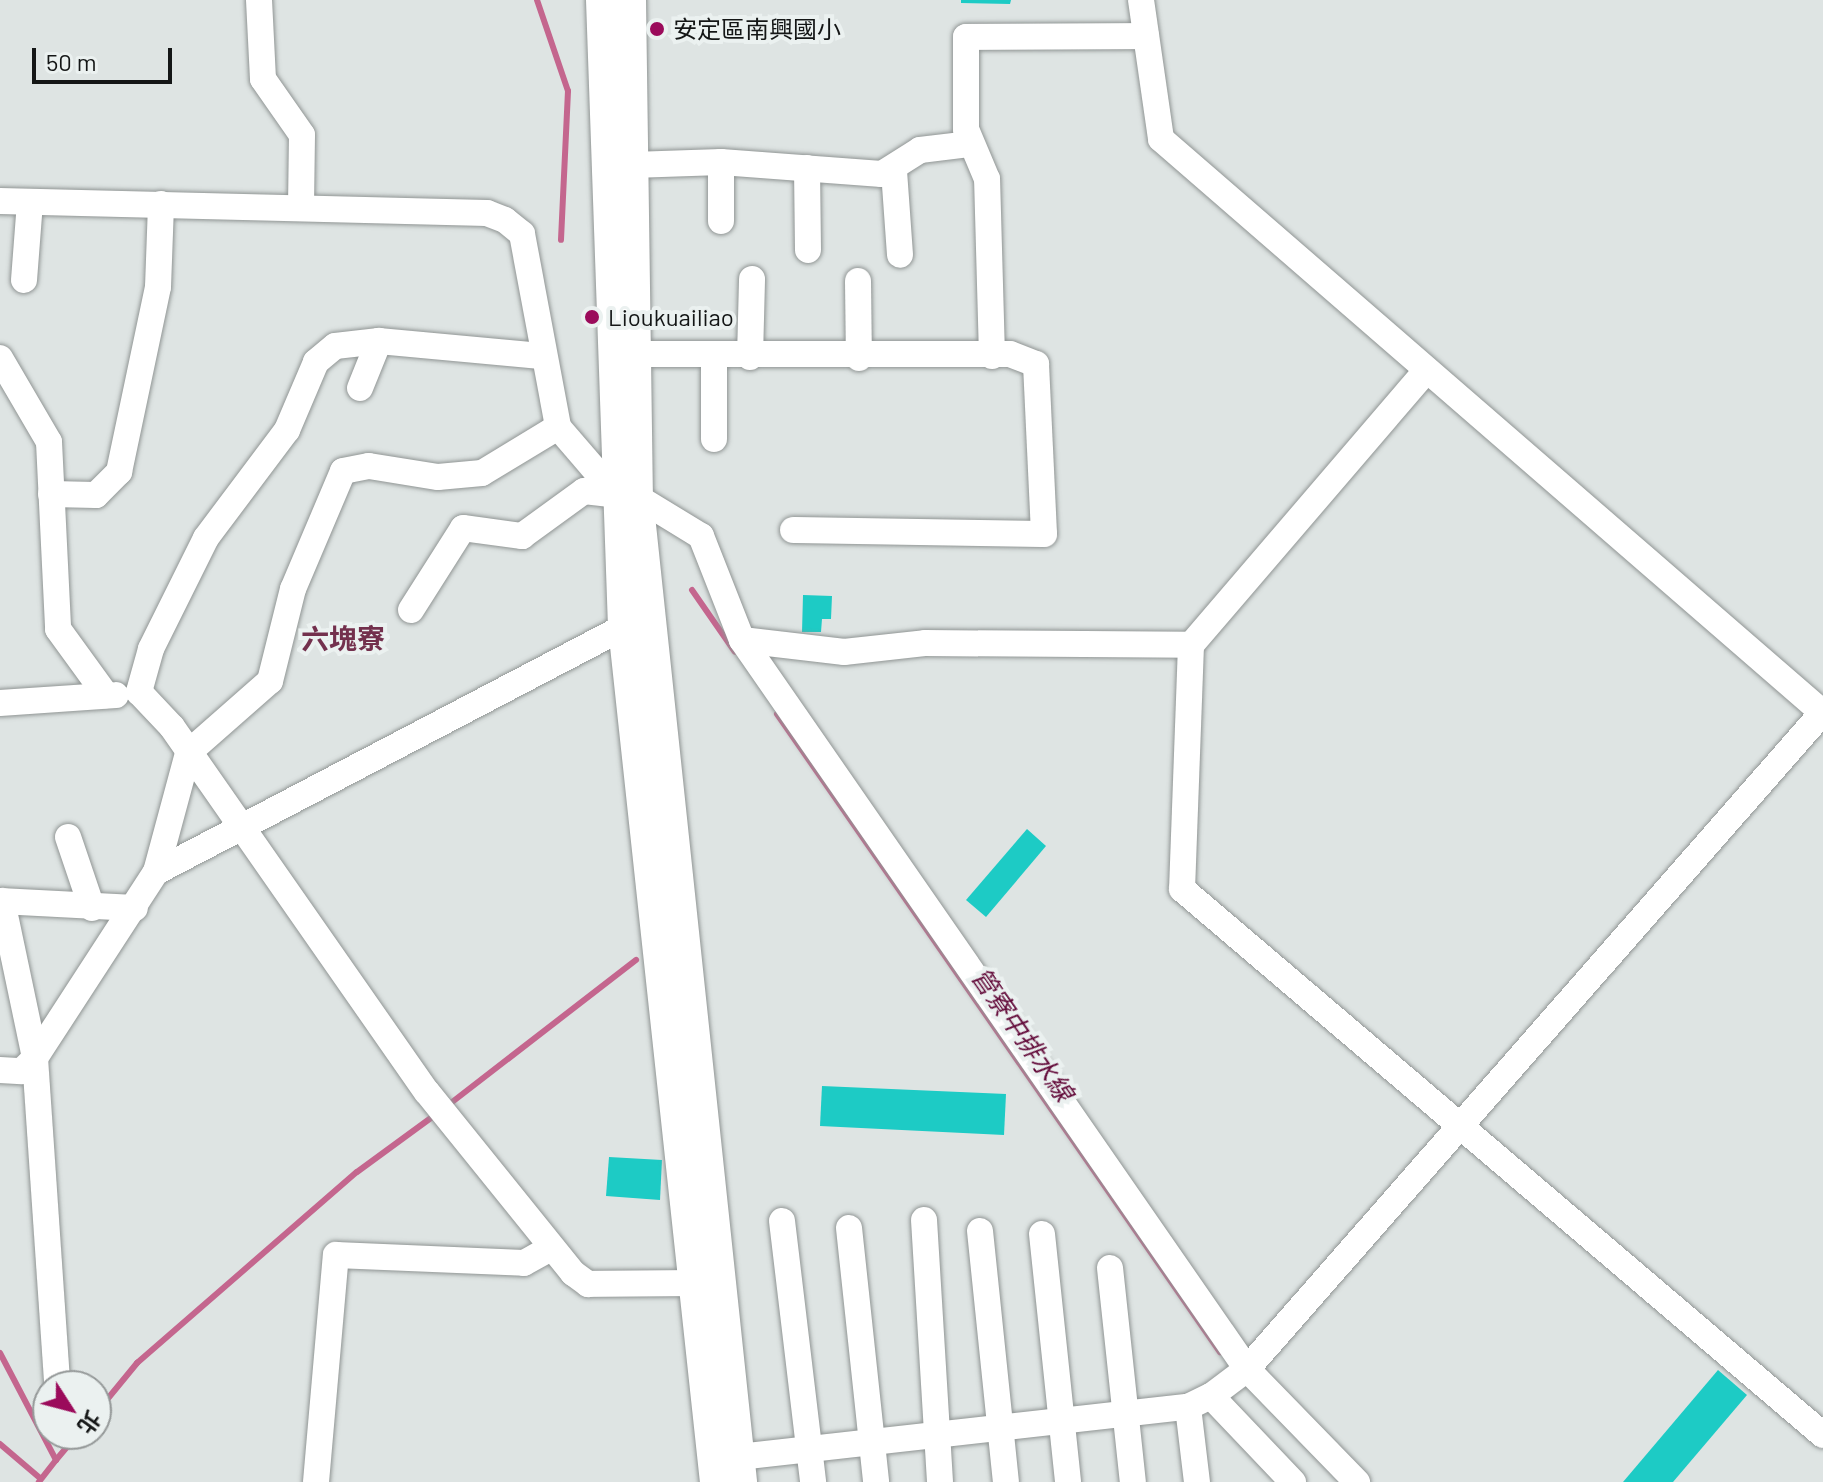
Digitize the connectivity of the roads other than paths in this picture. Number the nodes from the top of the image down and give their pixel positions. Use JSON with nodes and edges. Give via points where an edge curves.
{"nodes":[{"id":1,"x":259,"y":0,"type":"edge"},
{"id":2,"x":602,"y":0,"type":"edge"},
{"id":3,"x":630,"y":0,"type":"edge"},
{"id":4,"x":1141,"y":0,"type":"edge"},
{"id":5,"x":1146,"y":36,"type":"junction"},
{"id":6,"x":969,"y":144,"type":"junction"},
{"id":7,"x":721,"y":162,"type":"junction"},
{"id":8,"x":632,"y":165,"type":"junction"},
{"id":9,"x":807,"y":168,"type":"junction"},
{"id":10,"x":894,"y":171,"type":"junction"},
{"id":11,"x":0,"y":201,"type":"edge"},
{"id":12,"x":30,"y":202,"type":"junction"},
{"id":13,"x":161,"y":204,"type":"junction"},
{"id":14,"x":301,"y":207,"type":"junction"},
{"id":15,"x":721,"y":221,"type":"dead end"},
{"id":16,"x":808,"y":250,"type":"dead end"},
{"id":17,"x":900,"y":255,"type":"dead end"},
{"id":18,"x":752,"y":279,"type":"dead end"},
{"id":19,"x":24,"y":280,"type":"dead end"},
{"id":20,"x":858,"y":281,"type":"dead end"},
{"id":21,"x":379,"y":341,"type":"junction"},
{"id":22,"x":634,"y":354,"type":"junction"},
{"id":23,"x":541,"y":356,"type":"junction"},
{"id":24,"x":714,"y":356,"type":"junction"},
{"id":25,"x":992,"y":356,"type":"junction"},
{"id":26,"x":750,"y":357,"type":"junction"},
{"id":27,"x":0,"y":358,"type":"edge"},
{"id":28,"x":859,"y":358,"type":"junction"},
{"id":29,"x":1425,"y":372,"type":"junction"},
{"id":30,"x":360,"y":388,"type":"dead end"},
{"id":31,"x":558,"y":427,"type":"junction"},
{"id":32,"x":714,"y":439,"type":"dead end"},
{"id":33,"x":51,"y":494,"type":"junction"},
{"id":34,"x":626,"y":494,"type":"junction"},
{"id":35,"x":793,"y":530,"type":"dead end"},
{"id":36,"x":411,"y":610,"type":"dead end"},
{"id":37,"x":624,"y":627,"type":"junction"},
{"id":38,"x":742,"y":640,"type":"junction"},
{"id":39,"x":1191,"y":645,"type":"junction"},
{"id":40,"x":139,"y":692,"type":"junction"},
{"id":41,"x":106,"y":695,"type":"junction"},
{"id":42,"x":0,"y":703,"type":"edge"},
{"id":43,"x":1823,"y":713,"type":"edge"},
{"id":44,"x":188,"y":753,"type":"junction"},
{"id":45,"x":237,"y":826,"type":"junction"},
{"id":46,"x":68,"y":837,"type":"dead end"},
{"id":47,"x":156,"y":872,"type":"junction"},
{"id":48,"x":1,"y":901,"type":"edge"},
{"id":49,"x":92,"y":908,"type":"junction"},
{"id":50,"x":135,"y":908,"type":"junction"},
{"id":51,"x":35,"y":1058,"type":"junction"},
{"id":52,"x":0,"y":1070,"type":"edge"},
{"id":53,"x":1463,"y":1124,"type":"junction"},
{"id":54,"x":924,"y":1220,"type":"dead end"},
{"id":55,"x":782,"y":1221,"type":"dead end"},
{"id":56,"x":849,"y":1228,"type":"dead end"},
{"id":57,"x":980,"y":1231,"type":"dead end"},
{"id":58,"x":1042,"y":1234,"type":"dead end"},
{"id":59,"x":551,"y":1248,"type":"junction"},
{"id":60,"x":1110,"y":1268,"type":"dead end"},
{"id":61,"x":708,"y":1284,"type":"junction"},
{"id":62,"x":1247,"y":1369,"type":"junction"},
{"id":63,"x":56,"y":1370,"type":"edge"},
{"id":64,"x":1199,"y":1401,"type":"junction"},
{"id":65,"x":1125,"y":1411,"type":"junction"},
{"id":66,"x":1061,"y":1418,"type":"junction"},
{"id":67,"x":1000,"y":1427,"type":"junction"},
{"id":68,"x":935,"y":1435,"type":"junction"},
{"id":69,"x":1823,"y":1435,"type":"edge"},
{"id":70,"x":872,"y":1441,"type":"junction"},
{"id":71,"x":809,"y":1446,"type":"junction"},
{"id":72,"x":1256,"y":1446,"type":"junction"},
{"id":73,"x":727,"y":1470,"type":"edge"},
{"id":74,"x":316,"y":1482,"type":"edge"},
{"id":75,"x":813,"y":1482,"type":"edge"},
{"id":76,"x":876,"y":1482,"type":"edge"},
{"id":77,"x":940,"y":1482,"type":"edge"},
{"id":78,"x":1006,"y":1482,"type":"edge"},
{"id":79,"x":1068,"y":1482,"type":"edge"},
{"id":80,"x":1133,"y":1482,"type":"edge"},
{"id":81,"x":1197,"y":1482,"type":"edge"},
{"id":82,"x":1260,"y":1482,"type":"edge"},
{"id":83,"x":1293,"y":1482,"type":"edge"},
{"id":84,"x":1357,"y":1482,"type":"edge"}],
"edges":[{"from":1,"to":14,"type":"street","via":[[263,79],[302,135]]},
{"from":2,"to":34,"type":"main road"},
{"from":3,"to":8,"type":"main road"},
{"from":4,"to":5,"type":"street"},
{"from":5,"to":6,"type":"street","via":[[968,32]]},
{"from":5,"to":29,"type":"street","via":[[1161,139]]},
{"from":6,"to":10,"type":"street","via":[[920,150]]},
{"from":6,"to":25,"type":"street","via":[[987,179]]},
{"from":7,"to":8,"type":"street"},
{"from":7,"to":9,"type":"street"},
{"from":7,"to":15,"type":"street"},
{"from":8,"to":22,"type":"main road"},
{"from":9,"to":10,"type":"street"},
{"from":9,"to":16,"type":"street"},
{"from":10,"to":17,"type":"street"},
{"from":11,"to":12,"type":"street"},
{"from":12,"to":13,"type":"street"},
{"from":12,"to":19,"type":"street"},
{"from":13,"to":14,"type":"street"},
{"from":13,"to":33,"type":"street","via":[[158,287],[119,472],[96,495]]},
{"from":14,"to":23,"type":"street","via":[[487,213],[505,220],[522,234]]},
{"from":18,"to":26,"type":"street"},
{"from":20,"to":28,"type":"street"},
{"from":21,"to":23,"type":"street"},
{"from":21,"to":30,"type":"street"},
{"from":21,"to":40,"type":"street","via":[[335,346],[316,362],[287,430],[206,538],[151,649]]},
{"from":22,"to":24,"type":"street"},
{"from":22,"to":34,"type":"main road"},
{"from":23,"to":31,"type":"street"},
{"from":24,"to":26,"type":"street"},
{"from":24,"to":32,"type":"street"},
{"from":25,"to":28,"type":"street"},
{"from":25,"to":35,"type":"street","via":[[1027,358],[1041,376],[1044,534]]},
{"from":26,"to":28,"type":"street"},
{"from":27,"to":33,"type":"street","via":[[42,422]]},
{"from":29,"to":39,"type":"street"},
{"from":29,"to":43,"type":"street"},
{"from":31,"to":34,"type":"street"},
{"from":31,"to":44,"type":"street","via":[[482,473],[438,477],[369,466],[343,471],[293,589],[270,681]]},
{"from":33,"to":41,"type":"street","via":[[58,629]]},
{"from":34,"to":36,"type":"street","via":[[584,491],[522,536],[463,528]]},
{"from":34,"to":37,"type":"main road"},
{"from":34,"to":38,"type":"street","via":[[701,536]]},
{"from":34,"to":61,"type":"main road"},
{"from":37,"to":45,"type":"street"},
{"from":37,"to":61,"type":"main road"},
{"from":38,"to":39,"type":"street","via":[[844,652],[925,643]]},
{"from":38,"to":62,"type":"street"},
{"from":39,"to":53,"type":"street","via":[[1182,889]]},
{"from":40,"to":41,"type":"street"},
{"from":40,"to":44,"type":"street"},
{"from":41,"to":42,"type":"street"},
{"from":43,"to":53,"type":"street"},
{"from":44,"to":45,"type":"street"},
{"from":44,"to":47,"type":"street"},
{"from":45,"to":47,"type":"street"},
{"from":45,"to":59,"type":"street","via":[[441,1110]]},
{"from":46,"to":49,"type":"street"},
{"from":47,"to":50,"type":"street"},
{"from":48,"to":49,"type":"street"},
{"from":48,"to":51,"type":"street"},
{"from":49,"to":50,"type":"street"},
{"from":50,"to":51,"type":"street"},
{"from":51,"to":52,"type":"street","via":[[22,1071]]},
{"from":51,"to":63,"type":"street"},
{"from":53,"to":62,"type":"street"},
{"from":53,"to":69,"type":"street"},
{"from":54,"to":68,"type":"street"},
{"from":55,"to":71,"type":"street"},
{"from":56,"to":70,"type":"street"},
{"from":57,"to":67,"type":"street"},
{"from":58,"to":66,"type":"street"},
{"from":59,"to":61,"type":"street","via":[[588,1284]]},
{"from":59,"to":74,"type":"street","via":[[524,1263],[336,1255]]},
{"from":60,"to":65,"type":"street"},
{"from":61,"to":73,"type":"main road"},
{"from":62,"to":64,"type":"street"},
{"from":62,"to":84,"type":"street"},
{"from":64,"to":65,"type":"street"},
{"from":64,"to":72,"type":"street"},
{"from":64,"to":81,"type":"street"},
{"from":65,"to":66,"type":"street"},
{"from":65,"to":80,"type":"street"},
{"from":66,"to":67,"type":"street"},
{"from":66,"to":79,"type":"street"},
{"from":67,"to":68,"type":"street"},
{"from":67,"to":78,"type":"street"},
{"from":68,"to":70,"type":"street"},
{"from":68,"to":77,"type":"street"},
{"from":70,"to":71,"type":"street"},
{"from":70,"to":76,"type":"street"},
{"from":71,"to":73,"type":"street"},
{"from":71,"to":75,"type":"street"},
{"from":72,"to":82,"type":"street"},
{"from":72,"to":83,"type":"street"}]}
